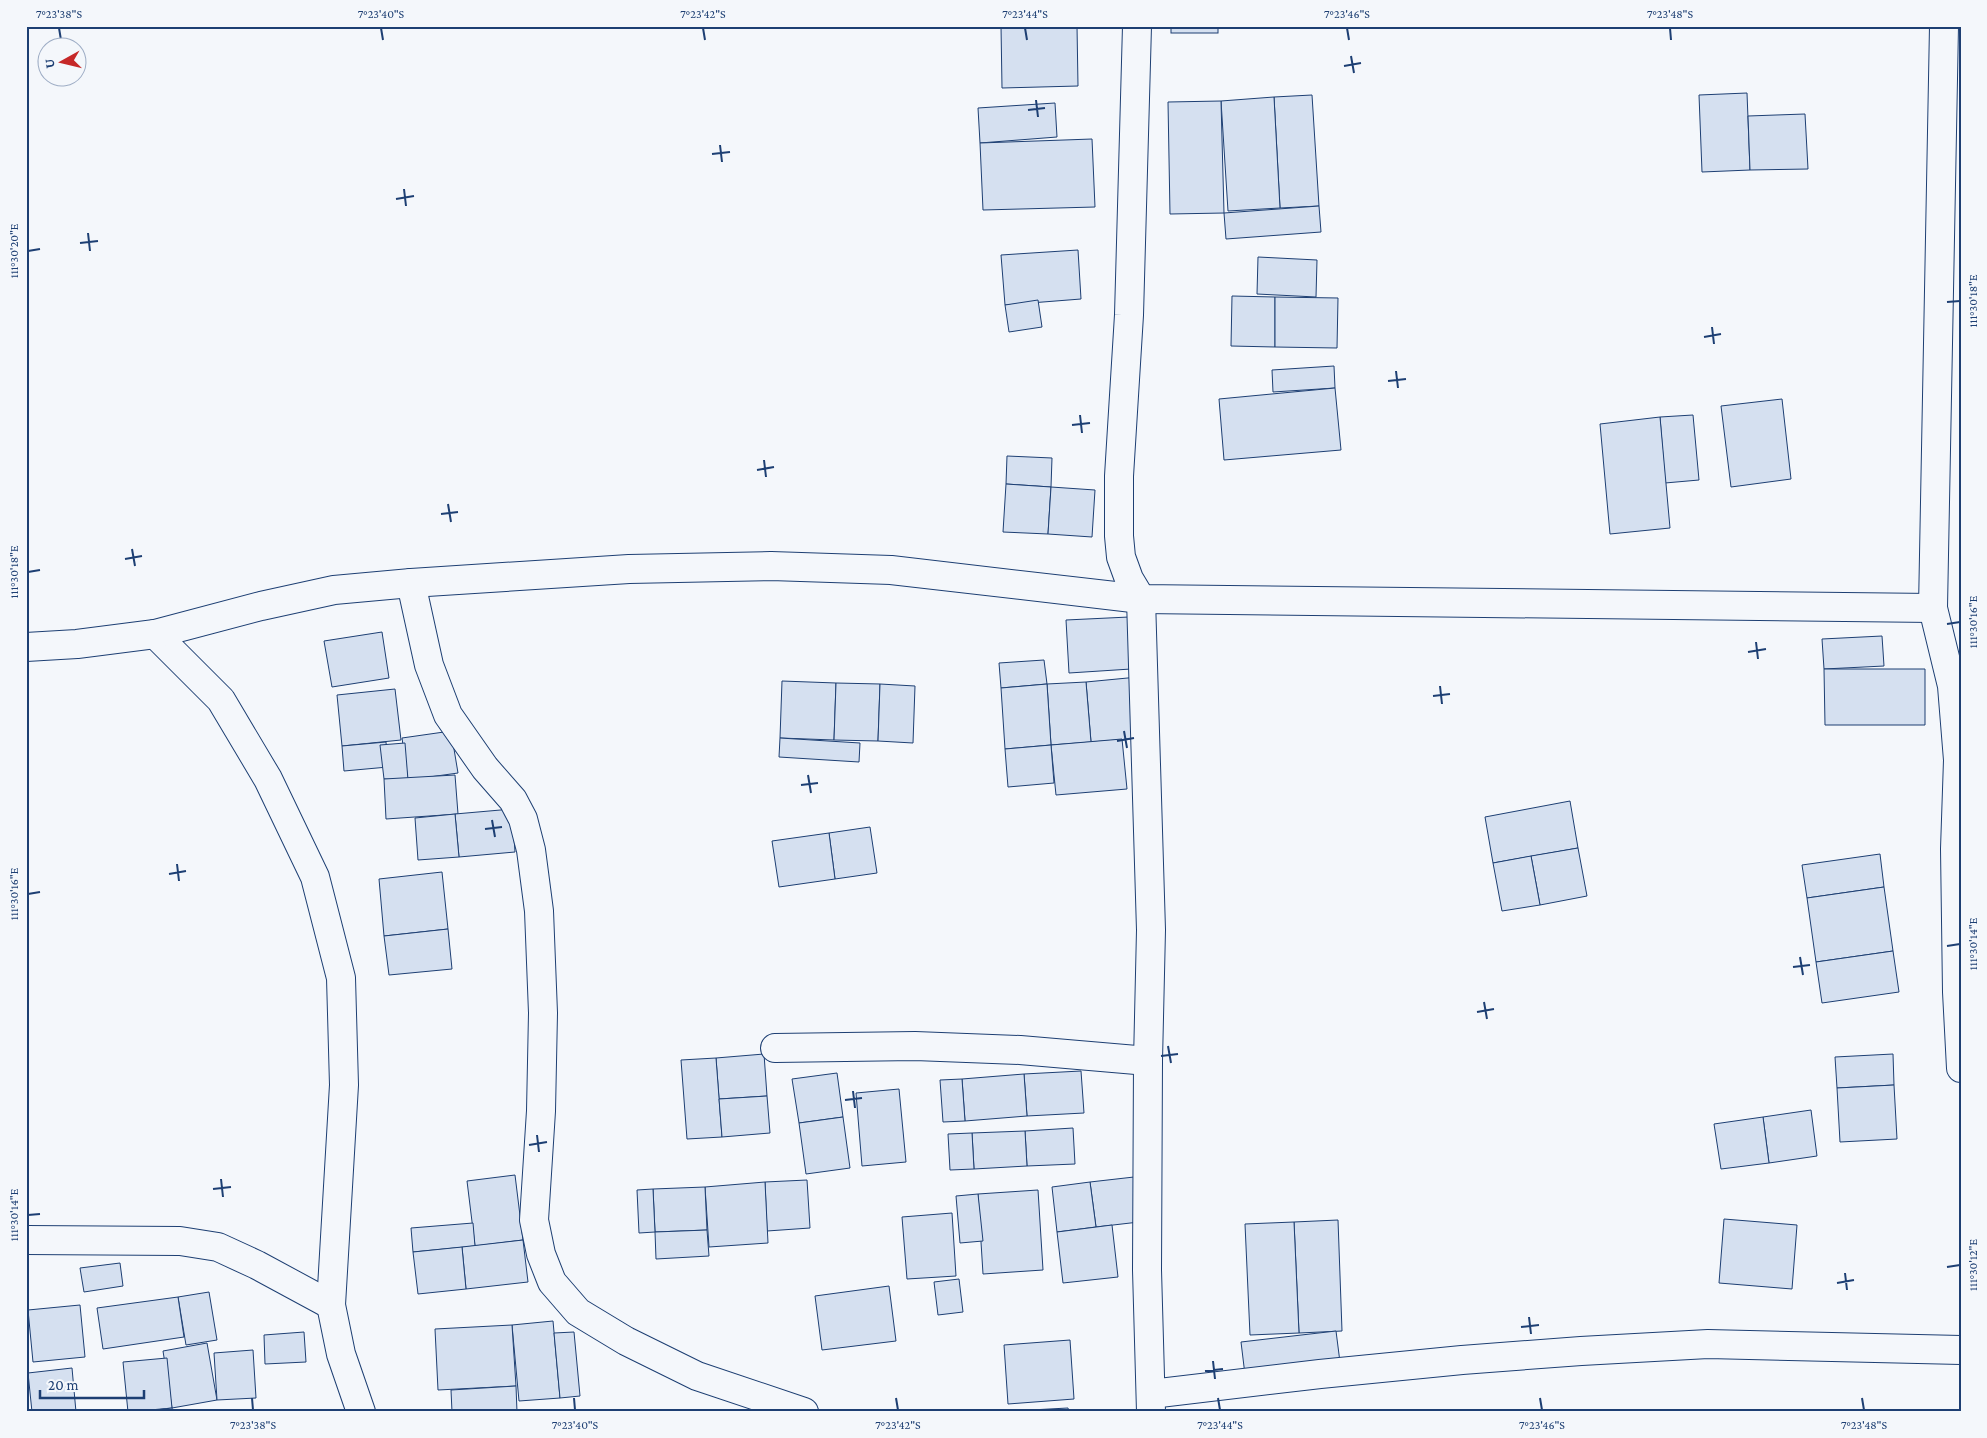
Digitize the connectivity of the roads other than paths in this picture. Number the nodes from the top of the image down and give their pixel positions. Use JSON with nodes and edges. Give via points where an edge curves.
{"nodes":[{"id":1,"x":1137,"y":26,"type":"edge"},
{"id":2,"x":1944,"y":26,"type":"edge"},
{"id":3,"x":411,"y":582,"type":"junction"},
{"id":4,"x":1141,"y":599,"type":"junction"},
{"id":5,"x":1933,"y":608,"type":"junction"},
{"id":6,"x":155,"y":634,"type":"junction"},
{"id":7,"x":26,"y":647,"type":"edge"},
{"id":8,"x":775,"y":1048,"type":"dead end"},
{"id":9,"x":1148,"y":1061,"type":"junction"},
{"id":10,"x":1961,"y":1068,"type":"edge"},
{"id":11,"x":26,"y":1240,"type":"edge"},
{"id":12,"x":331,"y":1305,"type":"junction"},
{"id":13,"x":1961,"y":1350,"type":"edge"},
{"id":14,"x":1151,"y":1403,"type":"edge"},
{"id":15,"x":361,"y":1412,"type":"edge"},
{"id":16,"x":804,"y":1412,"type":"edge"}],
"edges":[{"from":1,"to":4,"type":"street","via":[[1129,315],[1118,536],[1121,558]]},
{"from":2,"to":5,"type":"street"},
{"from":3,"to":4,"type":"street","via":[[629,569],[771,566],[891,570]]},
{"from":3,"to":6,"type":"street","via":[[334,590]]},
{"from":3,"to":16,"type":"street","via":[[429,665],[448,714],[485,768],[513,800],[523,819],[531,850],[539,911],[543,1013],[534,1220],[541,1254],[552,1282],[578,1312],[626,1341],[697,1376]]},
{"from":4,"to":5,"type":"street"},
{"from":4,"to":9,"type":"street","via":[[1151,930]]},
{"from":5,"to":10,"type":"street","via":[[1952,686],[1958,760],[1955,849]]},
{"from":6,"to":7,"type":"street"},
{"from":6,"to":12,"type":"street","via":[[221,700],[268,778],[315,877],[341,978],[344,1084]]},
{"from":8,"to":9,"type":"street","via":[[934,1047],[1020,1050]]},
{"from":9,"to":14,"type":"street","via":[[1147,1270]]},
{"from":11,"to":12,"type":"street","via":[[180,1241],[218,1248]]},
{"from":12,"to":15,"type":"street","via":[[341,1354]]},
{"from":13,"to":14,"type":"street","via":[[1708,1344],[1581,1350],[1320,1374]]}]}
